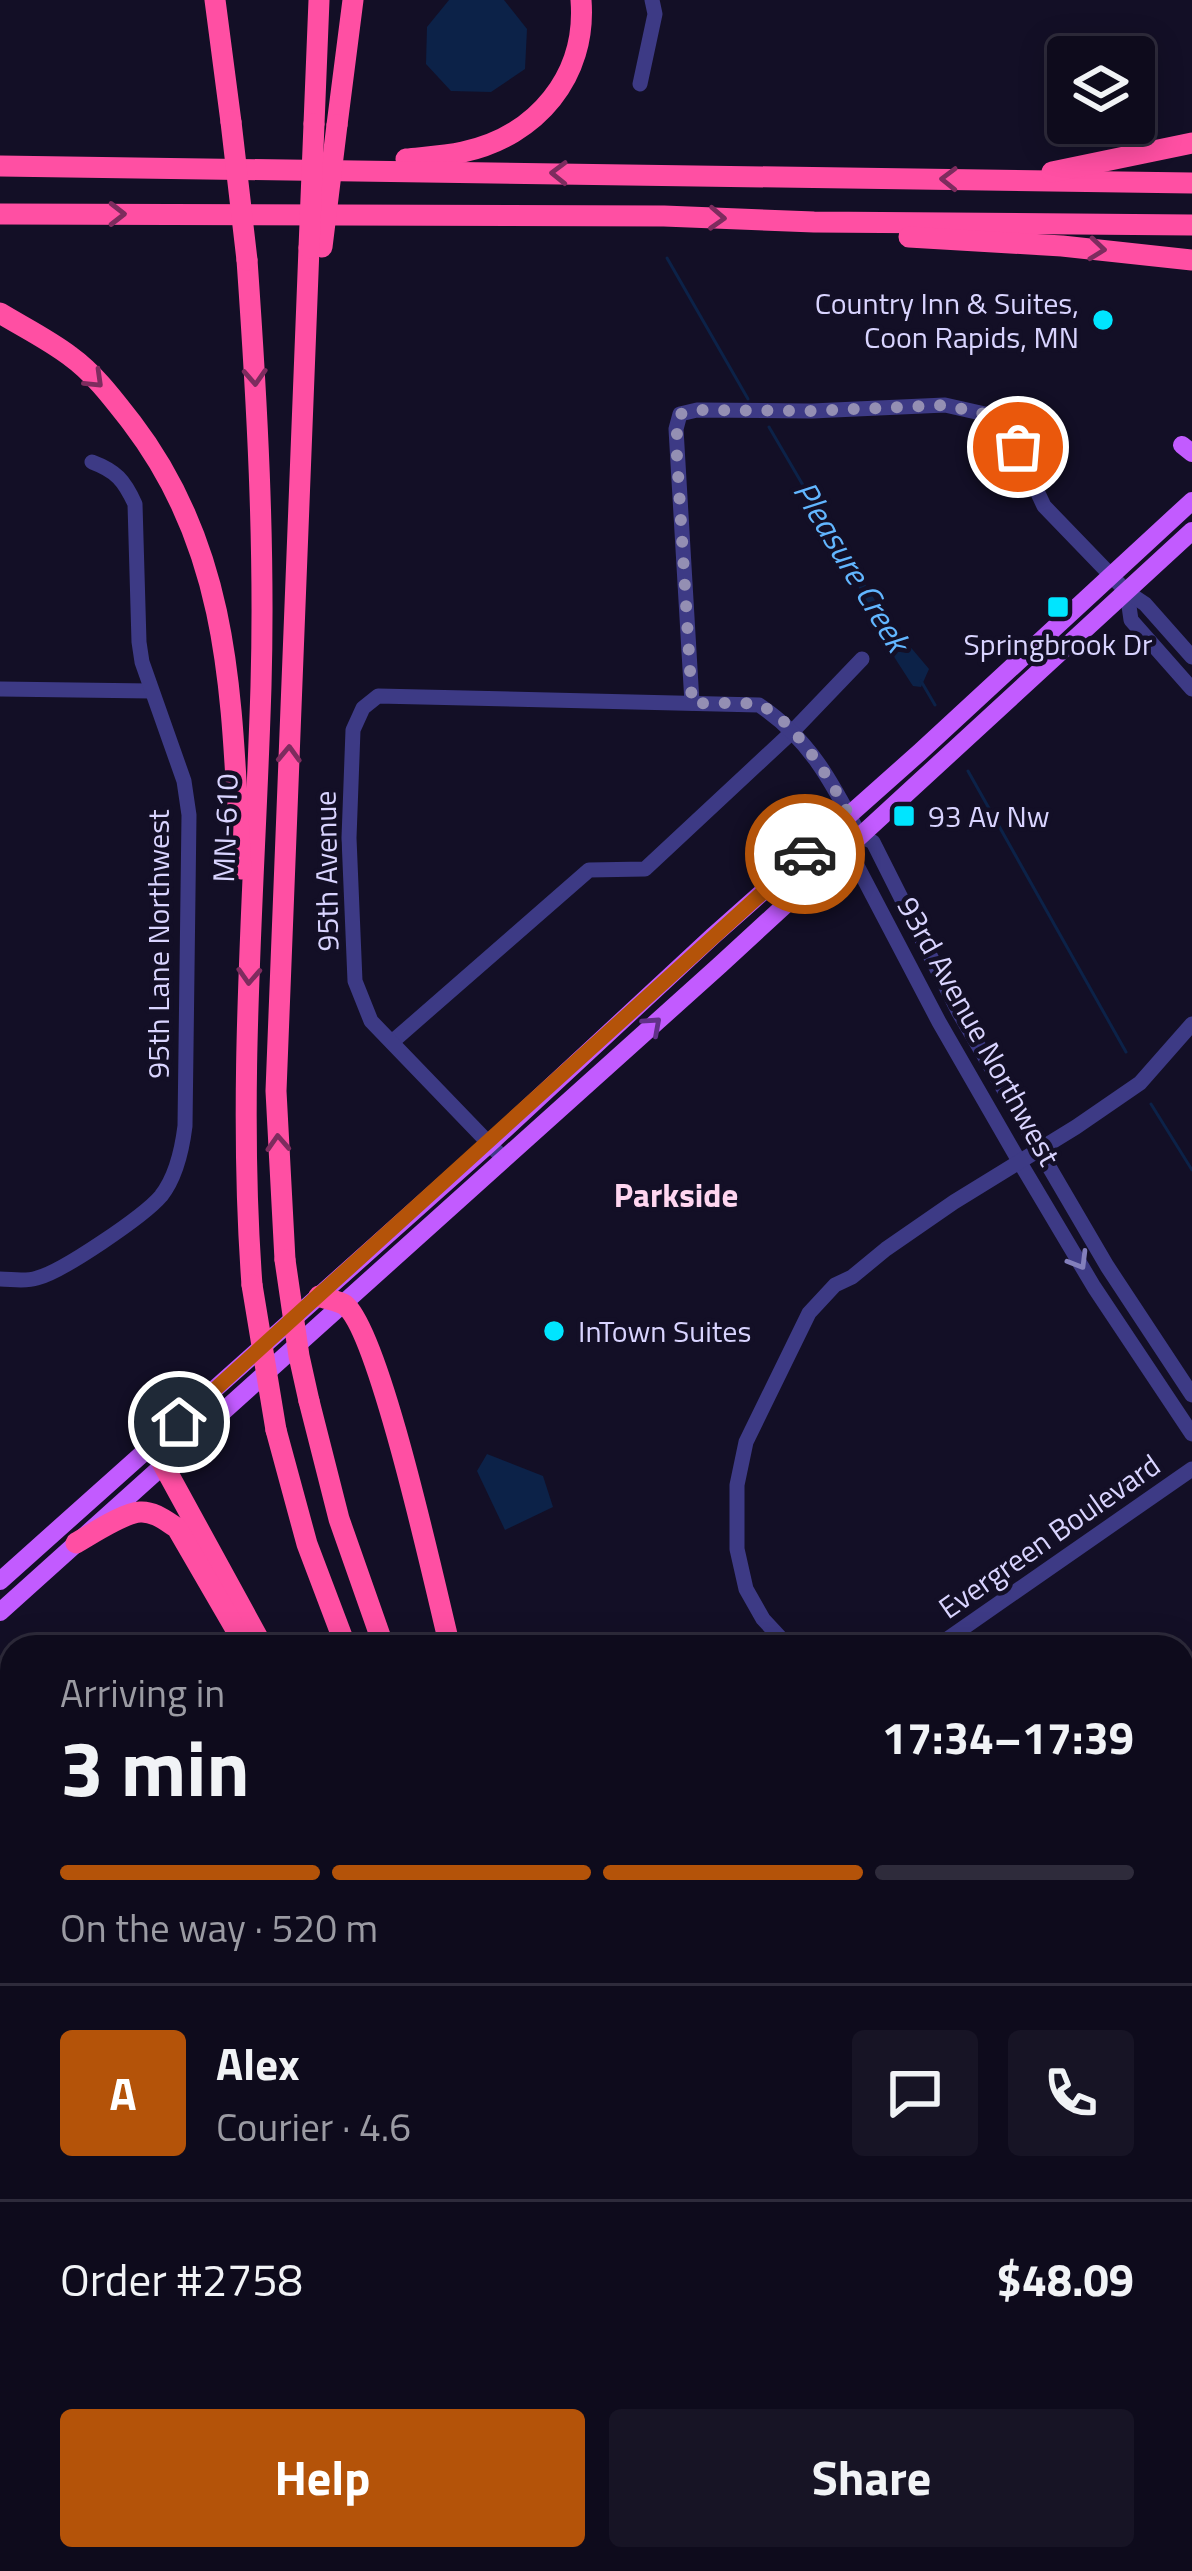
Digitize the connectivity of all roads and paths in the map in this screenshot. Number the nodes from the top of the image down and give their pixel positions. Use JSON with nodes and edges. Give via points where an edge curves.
{"nodes":[{"id":1,"x":215,"y":0,"type":"edge"},
{"id":2,"x":319,"y":0,"type":"edge"},
{"id":3,"x":353,"y":0,"type":"edge"},
{"id":4,"x":581,"y":0,"type":"edge"},
{"id":5,"x":652,"y":0,"type":"edge"},
{"id":6,"x":640,"y":84,"type":"dead end"},
{"id":7,"x":325,"y":124,"type":"junction"},
{"id":8,"x":1192,"y":143,"type":"edge"},
{"id":9,"x":0,"y":166,"type":"edge"},
{"id":10,"x":250,"y":169,"type":"junction"},
{"id":11,"x":1015,"y":180,"type":"junction"},
{"id":12,"x":1192,"y":183,"type":"edge"},
{"id":13,"x":0,"y":214,"type":"edge"},
{"id":14,"x":814,"y":222,"type":"junction"},
{"id":15,"x":1192,"y":225,"type":"edge"},
{"id":16,"x":1192,"y":260,"type":"edge"},
{"id":17,"x":0,"y":313,"type":"edge"},
{"id":18,"x":92,"y":462,"type":"dead end"},
{"id":19,"x":1192,"y":501,"type":"edge"},
{"id":20,"x":1192,"y":531,"type":"edge"},
{"id":21,"x":1111,"y":576,"type":"junction"},
{"id":22,"x":1126,"y":592,"type":"junction"},
{"id":23,"x":1192,"y":657,"type":"edge"},
{"id":24,"x":862,"y":659,"type":"dead end"},
{"id":25,"x":0,"y":689,"type":"edge"},
{"id":26,"x":1192,"y":689,"type":"edge"},
{"id":27,"x":151,"y":692,"type":"junction"},
{"id":28,"x":692,"y":703,"type":"junction"},
{"id":29,"x":792,"y":732,"type":"junction"},
{"id":30,"x":849,"y":815,"type":"junction"},
{"id":31,"x":860,"y":836,"type":"junction"},
{"id":32,"x":251,"y":929,"type":"junction"},
{"id":33,"x":1192,"y":1024,"type":"edge"},
{"id":34,"x":392,"y":1042,"type":"junction"},
{"id":35,"x":489,"y":1144,"type":"junction"},
{"id":36,"x":1037,"y":1150,"type":"junction"},
{"id":37,"x":504,"y":1160,"type":"junction"},
{"id":38,"x":1018,"y":1161,"type":"junction"},
{"id":39,"x":0,"y":1279,"type":"edge"},
{"id":40,"x":319,"y":1297,"type":"junction"},
{"id":41,"x":345,"y":1305,"type":"junction"},
{"id":42,"x":1192,"y":1395,"type":"edge"},
{"id":43,"x":1192,"y":1434,"type":"edge"},
{"id":44,"x":159,"y":1455,"type":"junction"},
{"id":45,"x":1192,"y":1469,"type":"edge"},
{"id":46,"x":76,"y":1543,"type":"junction"},
{"id":47,"x":0,"y":1581,"type":"edge"},
{"id":48,"x":0,"y":1612,"type":"edge"},
{"id":49,"x":239,"y":1635,"type":"edge"},
{"id":50,"x":256,"y":1635,"type":"edge"},
{"id":51,"x":342,"y":1635,"type":"edge"},
{"id":52,"x":381,"y":1635,"type":"edge"},
{"id":53,"x":447,"y":1635,"type":"edge"},
{"id":54,"x":779,"y":1635,"type":"edge"},
{"id":55,"x":953,"y":1635,"type":"edge"}],
"edges":[{"from":1,"to":32,"type":"highway","name":"MN-610","one_way":true,"bridge":true,"via":[[255,374],[262,586]]},
{"from":2,"to":7,"type":"highway"},
{"from":3,"to":7,"type":"highway"},
{"from":4,"to":10,"type":"highway","via":[[572,68],[538,114],[499,141],[409,159]]},
{"from":5,"to":6,"type":"street"},
{"from":52,"to":7,"type":"highway","name":"MN-610","one_way":true,"bridge":true,"via":[[339,1520],[299,1356],[276,1091],[305,314]]},
{"from":8,"to":11,"type":"highway"},
{"from":9,"to":10,"type":"highway"},
{"from":11,"to":10,"type":"highway","one_way":true},
{"from":11,"to":12,"type":"highway"},
{"from":13,"to":14,"type":"highway","one_way":true},
{"from":14,"to":15,"type":"highway"},
{"from":14,"to":16,"type":"highway","one_way":true,"via":[[853,234]]},
{"from":17,"to":32,"type":"highway","one_way":true,"via":[[71,357],[109,392],[177,493],[202,548],[232,699]]},
{"from":18,"to":27,"type":"street","name":"95th Lane Northwest","via":[[114,470],[134,503],[139,642]]},
{"from":19,"to":21,"type":"main road"},
{"from":20,"to":22,"type":"main road"},
{"from":21,"to":22,"type":"street"},
{"from":21,"to":28,"type":"street","via":[[1044,506],[1007,427],[985,414],[945,405],[680,414]]},
{"from":21,"to":30,"type":"main road"},
{"from":22,"to":23,"type":"street"},
{"from":22,"to":26,"type":"street","via":[[1131,620]]},
{"from":22,"to":31,"type":"main road"},
{"from":24,"to":29,"type":"street"},
{"from":25,"to":27,"type":"street"},
{"from":27,"to":39,"type":"street","name":"95th Lane Northwest","via":[[189,815],[185,1126],[177,1162],[161,1196],[71,1261],[38,1278]]},
{"from":28,"to":29,"type":"street","via":[[759,705]]},
{"from":28,"to":34,"type":"street","name":"95th Avenue","via":[[378,696],[363,708],[353,730],[349,838],[355,981],[371,1021]]},
{"from":29,"to":30,"type":"street"},
{"from":29,"to":34,"type":"street","via":[[645,869],[589,870]]},
{"from":30,"to":31,"type":"street"},
{"from":30,"to":35,"type":"main road"},
{"from":31,"to":36,"type":"street","name":"93rd Avenue Northwest","via":[[873,842]]},
{"from":37,"to":31,"type":"main road","one_way":true},
{"from":31,"to":38,"type":"street","name":"93rd Avenue Northwest","via":[[854,858]]},
{"from":32,"to":51,"type":"highway","name":"MN-610","one_way":true,"bridge":true,"via":[[244,1126],[252,1285],[276,1430]]},
{"from":33,"to":36,"type":"street","via":[[1140,1082]]},
{"from":34,"to":35,"type":"street","name":"95th Avenue"},
{"from":35,"to":37,"type":"street","name":"95th Avenue"},
{"from":35,"to":40,"type":"main road"},
{"from":36,"to":38,"type":"street"},
{"from":36,"to":42,"type":"street","name":"93rd Avenue Northwest"},
{"from":37,"to":41,"type":"main road"},
{"from":38,"to":43,"type":"street","name":"93rd Avenue Northwest","one_way":true},
{"from":38,"to":54,"type":"street","via":[[808,1313],[738,1472],[740,1572]]},
{"from":40,"to":41,"type":"highway"},
{"from":40,"to":44,"type":"main road"},
{"from":41,"to":44,"type":"main road"},
{"from":41,"to":53,"type":"highway","via":[[376,1364]]},
{"from":44,"to":46,"type":"main road"},
{"from":44,"to":47,"type":"main road"},
{"from":44,"to":50,"type":"highway"},
{"from":45,"to":55,"type":"street","name":"Evergreen Boulevard"},
{"from":46,"to":48,"type":"main road"},
{"from":46,"to":49,"type":"highway","via":[[141,1511],[164,1519],[177,1528]]}]}
